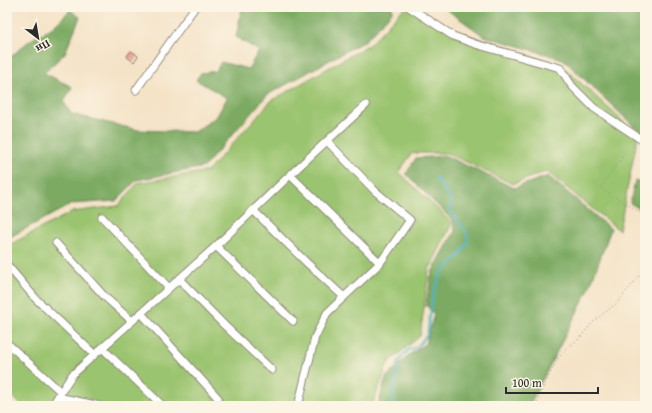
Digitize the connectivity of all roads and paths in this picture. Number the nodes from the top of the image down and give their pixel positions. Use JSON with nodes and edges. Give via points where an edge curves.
{"nodes":[{"id":1,"x":195,"y":7,"type":"edge"},
{"id":2,"x":409,"y":7,"type":"edge"},
{"id":3,"x":136,"y":90,"type":"dead end"},
{"id":4,"x":366,"y":104,"type":"dead end"},
{"id":5,"x":327,"y":141,"type":"junction"},
{"id":6,"x":645,"y":142,"type":"edge"},
{"id":7,"x":622,"y":156,"type":"dead end"},
{"id":8,"x":290,"y":174,"type":"junction"},
{"id":9,"x":253,"y":210,"type":"junction"},
{"id":10,"x":645,"y":215,"type":"edge"},
{"id":11,"x":102,"y":217,"type":"dead end"},
{"id":12,"x":56,"y":243,"type":"dead end"},
{"id":13,"x":216,"y":246,"type":"junction"},
{"id":14,"x":380,"y":263,"type":"junction"},
{"id":15,"x":7,"y":265,"type":"edge"},
{"id":16,"x":645,"y":270,"type":"edge"},
{"id":17,"x":645,"y":273,"type":"edge"},
{"id":18,"x":179,"y":278,"type":"junction"},
{"id":19,"x":168,"y":287,"type":"junction"},
{"id":20,"x":344,"y":297,"type":"junction"},
{"id":21,"x":141,"y":313,"type":"junction"},
{"id":22,"x":132,"y":321,"type":"junction"},
{"id":23,"x":293,"y":321,"type":"dead end"},
{"id":24,"x":7,"y":343,"type":"edge"},
{"id":25,"x":102,"y":348,"type":"junction"},
{"id":26,"x":94,"y":354,"type":"junction"},
{"id":27,"x":272,"y":370,"type":"dead end"},
{"id":28,"x":59,"y":394,"type":"junction"},
{"id":29,"x":218,"y":398,"type":"dead end"},
{"id":30,"x":52,"y":406,"type":"edge"},
{"id":31,"x":100,"y":406,"type":"edge"},
{"id":32,"x":163,"y":406,"type":"edge"},
{"id":33,"x":298,"y":406,"type":"edge"},
{"id":34,"x":536,"y":406,"type":"edge"}],
"edges":[{"from":1,"to":3,"type":"lane"},
{"from":2,"to":6,"type":"lane","via":[[453,36],[560,68],[576,90],[594,108]]},
{"from":4,"to":5,"type":"lane"},
{"from":5,"to":8,"type":"lane"},
{"from":5,"to":14,"type":"lane","via":[[375,191],[410,220]]},
{"from":7,"to":10,"type":"path","via":[[600,188]]},
{"from":8,"to":9,"type":"lane"},
{"from":8,"to":14,"type":"lane"},
{"from":9,"to":13,"type":"lane"},
{"from":9,"to":20,"type":"lane"},
{"from":11,"to":19,"type":"lane"},
{"from":12,"to":22,"type":"lane","via":[[105,297]]},
{"from":13,"to":18,"type":"lane"},
{"from":13,"to":23,"type":"lane"},
{"from":14,"to":20,"type":"lane"},
{"from":15,"to":26,"type":"lane","via":[[36,299]]},
{"from":16,"to":17,"type":"path"},
{"from":16,"to":34,"type":"path","via":[[616,304],[594,321],[578,340],[561,354]]},
{"from":18,"to":19,"type":"lane"},
{"from":18,"to":27,"type":"lane"},
{"from":19,"to":21,"type":"lane"},
{"from":20,"to":33,"type":"lane","via":[[327,313],[315,337]]},
{"from":21,"to":22,"type":"lane"},
{"from":21,"to":29,"type":"lane"},
{"from":22,"to":25,"type":"lane"},
{"from":24,"to":28,"type":"lane"},
{"from":25,"to":26,"type":"lane"},
{"from":25,"to":32,"type":"lane"},
{"from":26,"to":28,"type":"lane","via":[[72,375]]},
{"from":28,"to":30,"type":"lane"},
{"from":28,"to":31,"type":"lane"}]}
